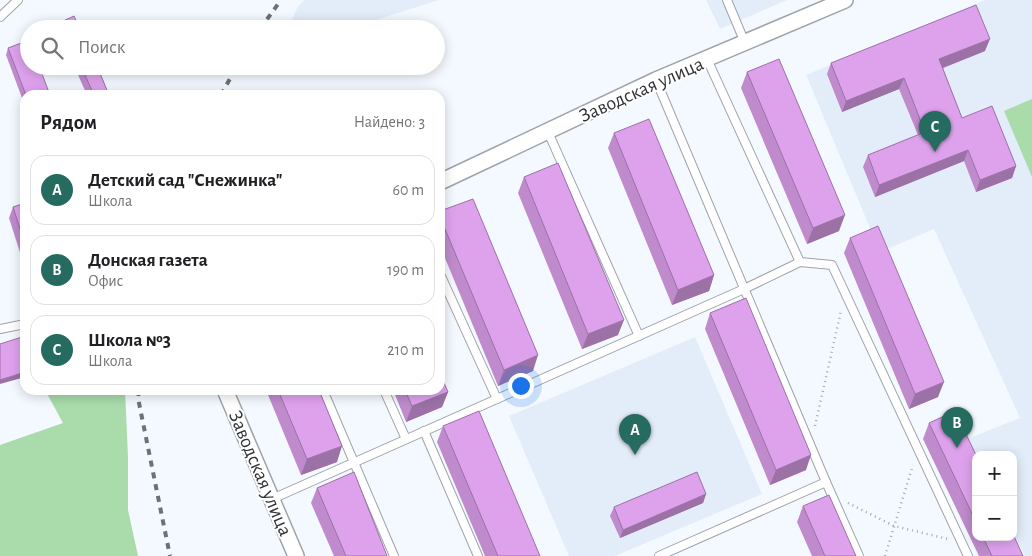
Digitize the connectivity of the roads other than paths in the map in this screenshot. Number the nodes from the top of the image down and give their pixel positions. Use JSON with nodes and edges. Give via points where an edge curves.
{"nodes":[{"id":1,"x":18,"y":0,"type":"edge"},
{"id":2,"x":727,"y":0,"type":"edge"},
{"id":3,"x":845,"y":0,"type":"edge"},
{"id":4,"x":0,"y":17,"type":"edge"},
{"id":5,"x":745,"y":43,"type":"junction"},
{"id":6,"x":707,"y":58,"type":"junction"},
{"id":7,"x":656,"y":80,"type":"junction"},
{"id":8,"x":548,"y":132,"type":"junction"},
{"id":9,"x":445,"y":180,"type":"edge"},
{"id":10,"x":800,"y":262,"type":"junction"},
{"id":11,"x":445,"y":285,"type":"edge"},
{"id":12,"x":744,"y":289,"type":"junction"},
{"id":13,"x":20,"y":325,"type":"edge"},
{"id":14,"x":0,"y":329,"type":"edge"},
{"id":15,"x":638,"y":336,"type":"junction"},
{"id":16,"x":227,"y":395,"type":"edge"},
{"id":17,"x":325,"y":395,"type":"edge"},
{"id":18,"x":386,"y":395,"type":"edge"},
{"id":19,"x":497,"y":399,"type":"junction"},
{"id":20,"x":424,"y":432,"type":"junction"},
{"id":21,"x":406,"y":439,"type":"junction"},
{"id":22,"x":354,"y":462,"type":"junction"},
{"id":23,"x":826,"y":482,"type":"junction"},
{"id":24,"x":272,"y":499,"type":"junction"},
{"id":25,"x":296,"y":556,"type":"edge"},
{"id":26,"x":394,"y":556,"type":"edge"},
{"id":27,"x":478,"y":556,"type":"edge"},
{"id":28,"x":659,"y":556,"type":"edge"},
{"id":29,"x":859,"y":556,"type":"edge"},
{"id":30,"x":968,"y":556,"type":"edge"}],
"edges":[{"from":1,"to":4,"type":"lane"},
{"from":2,"to":5,"type":"lane"},
{"from":3,"to":5,"type":"street","name":"Заводская улица"},
{"from":5,"to":6,"type":"street","name":"Заводская улица"},
{"from":6,"to":7,"type":"street","name":"Заводская улица"},
{"from":6,"to":10,"type":"lane"},
{"from":7,"to":8,"type":"street","name":"Заводская улица"},
{"from":7,"to":12,"type":"lane"},
{"from":8,"to":9,"type":"street","name":"Заводская улица"},
{"from":8,"to":15,"type":"lane"},
{"from":10,"to":12,"type":"lane"},
{"from":10,"to":30,"type":"lane","via":[[832,265]]},
{"from":11,"to":19,"type":"lane"},
{"from":12,"to":15,"type":"lane"},
{"from":12,"to":23,"type":"lane"},
{"from":13,"to":14,"type":"lane"},
{"from":15,"to":19,"type":"lane"},
{"from":16,"to":24,"type":"street","name":"Заводская улица"},
{"from":17,"to":22,"type":"lane"},
{"from":18,"to":21,"type":"lane"},
{"from":19,"to":20,"type":"lane"},
{"from":20,"to":21,"type":"lane"},
{"from":20,"to":27,"type":"lane"},
{"from":21,"to":22,"type":"lane"},
{"from":22,"to":24,"type":"lane"},
{"from":22,"to":26,"type":"lane"},
{"from":23,"to":28,"type":"lane"},
{"from":23,"to":29,"type":"lane"},
{"from":24,"to":25,"type":"street","name":"Заводская улица"}]}
